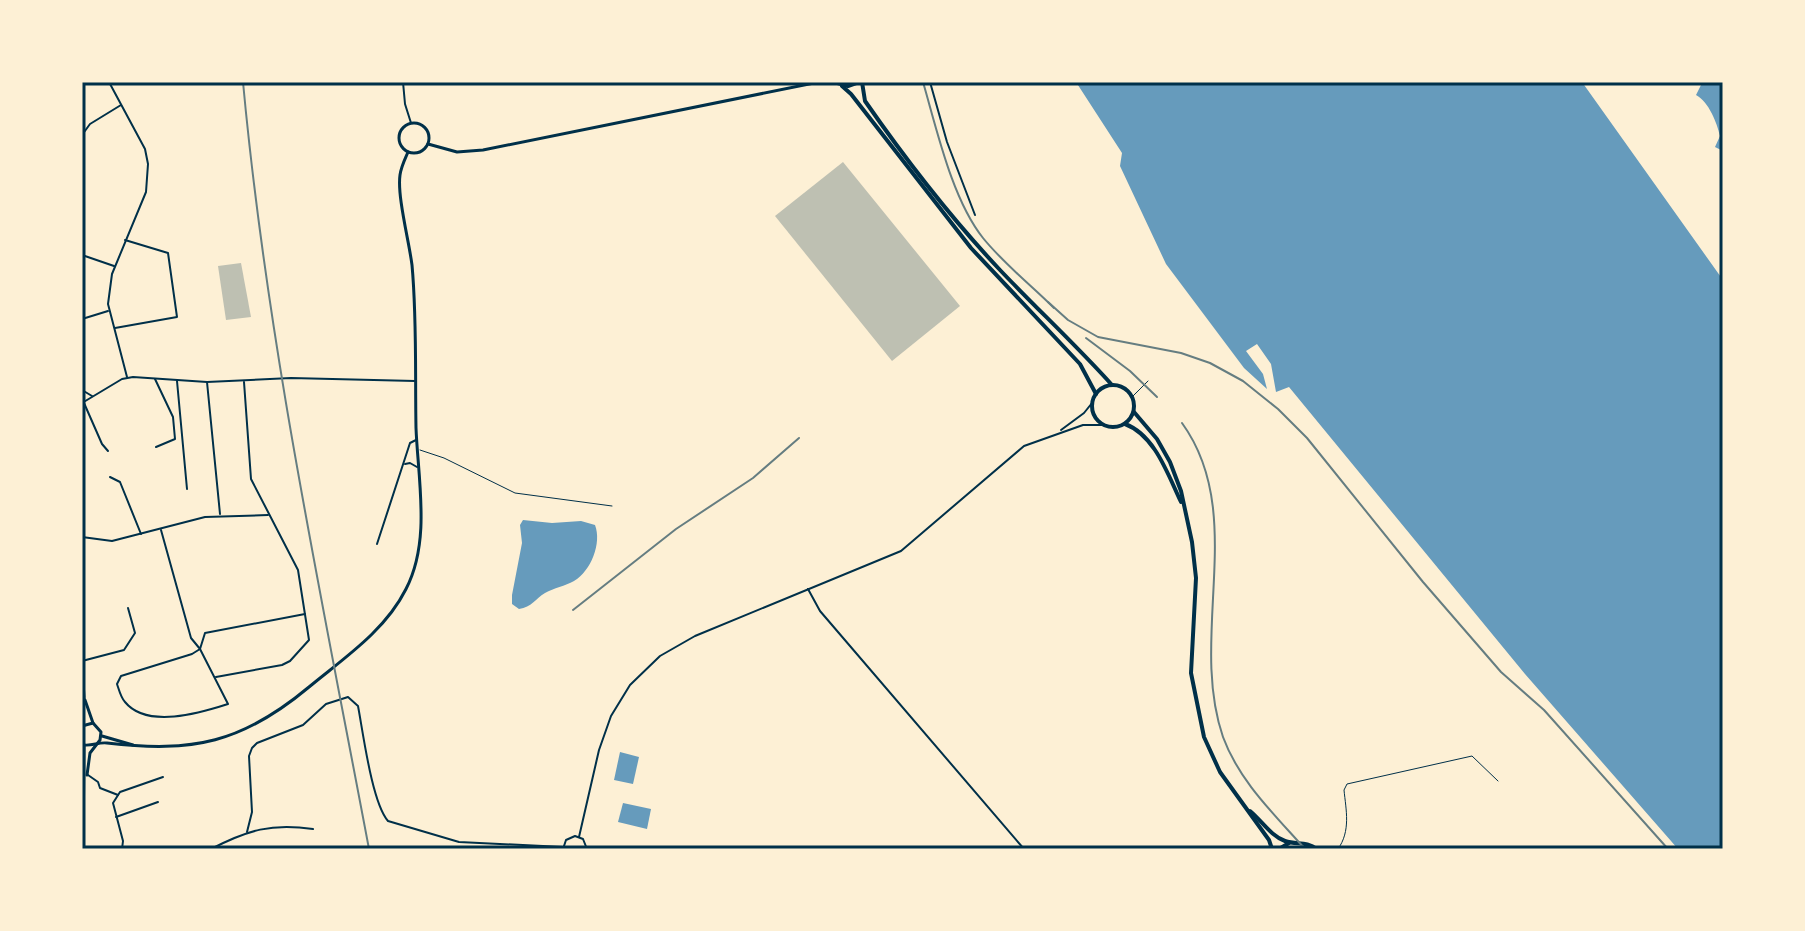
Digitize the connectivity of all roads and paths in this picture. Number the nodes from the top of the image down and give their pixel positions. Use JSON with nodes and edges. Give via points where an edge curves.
{"nodes":[{"id":1,"x":109,"y":82,"type":"edge"},
{"id":2,"x":403,"y":82,"type":"edge"},
{"id":3,"x":819,"y":82,"type":"edge"},
{"id":4,"x":834,"y":82,"type":"edge"},
{"id":5,"x":861,"y":82,"type":"edge"},
{"id":6,"x":930,"y":82,"type":"edge"},
{"id":7,"x":805,"y":83,"type":"edge"},
{"id":8,"x":842,"y":86,"type":"junction"},
{"id":9,"x":122,"y":104,"type":"junction"},
{"id":10,"x":411,"y":123,"type":"junction"},
{"id":11,"x":82,"y":135,"type":"edge"},
{"id":12,"x":428,"y":144,"type":"junction"},
{"id":13,"x":408,"y":152,"type":"junction"},
{"id":14,"x":975,"y":215,"type":"dead end"},
{"id":15,"x":125,"y":240,"type":"junction"},
{"id":16,"x":82,"y":255,"type":"edge"},
{"id":17,"x":115,"y":266,"type":"junction"},
{"id":18,"x":110,"y":311,"type":"junction"},
{"id":19,"x":82,"y":319,"type":"edge"},
{"id":20,"x":114,"y":328,"type":"junction"},
{"id":21,"x":128,"y":378,"type":"junction"},
{"id":22,"x":155,"y":378,"type":"junction"},
{"id":23,"x":177,"y":380,"type":"junction"},
{"id":24,"x":417,"y":381,"type":"junction"},
{"id":25,"x":1148,"y":381,"type":"dead end"},
{"id":26,"x":207,"y":382,"type":"junction"},
{"id":27,"x":244,"y":382,"type":"junction"},
{"id":28,"x":1112,"y":385,"type":"junction"},
{"id":29,"x":82,"y":390,"type":"edge"},
{"id":30,"x":1096,"y":394,"type":"junction"},
{"id":31,"x":93,"y":397,"type":"junction"},
{"id":32,"x":1132,"y":397,"type":"junction"},
{"id":33,"x":83,"y":402,"type":"edge"},
{"id":34,"x":1092,"y":403,"type":"junction"},
{"id":35,"x":1134,"y":412,"type":"junction"},
{"id":36,"x":1125,"y":424,"type":"junction"},
{"id":37,"x":1102,"y":425,"type":"junction"},
{"id":38,"x":1057,"y":433,"type":"junction"},
{"id":39,"x":417,"y":440,"type":"junction"},
{"id":40,"x":156,"y":447,"type":"dead end"},
{"id":41,"x":417,"y":448,"type":"junction"},
{"id":42,"x":108,"y":451,"type":"dead end"},
{"id":43,"x":404,"y":465,"type":"junction"},
{"id":44,"x":418,"y":468,"type":"junction"},
{"id":45,"x":110,"y":477,"type":"dead end"},
{"id":46,"x":187,"y":489,"type":"dead end"},
{"id":47,"x":612,"y":506,"type":"dead end"},
{"id":48,"x":1185,"y":511,"type":"junction"},
{"id":49,"x":220,"y":515,"type":"junction"},
{"id":50,"x":269,"y":515,"type":"junction"},
{"id":51,"x":161,"y":530,"type":"junction"},
{"id":52,"x":142,"y":535,"type":"junction"},
{"id":53,"x":82,"y":537,"type":"edge"},
{"id":54,"x":377,"y":544,"type":"dead end"},
{"id":55,"x":808,"y":589,"type":"junction"},
{"id":56,"x":128,"y":608,"type":"dead end"},
{"id":57,"x":305,"y":614,"type":"junction"},
{"id":58,"x":200,"y":649,"type":"junction"},
{"id":59,"x":82,"y":664,"type":"edge"},
{"id":60,"x":215,"y":678,"type":"junction"},
{"id":61,"x":84,"y":697,"type":"junction"},
{"id":62,"x":93,"y":723,"type":"junction"},
{"id":63,"x":82,"y":726,"type":"edge"},
{"id":64,"x":101,"y":736,"type":"junction"},
{"id":65,"x":98,"y":742,"type":"junction"},
{"id":66,"x":83,"y":744,"type":"edge"},
{"id":67,"x":145,"y":747,"type":"junction"},
{"id":68,"x":83,"y":760,"type":"edge"},
{"id":69,"x":86,"y":776,"type":"junction"},
{"id":70,"x":163,"y":777,"type":"dead end"},
{"id":71,"x":1498,"y":781,"type":"dead end"},
{"id":72,"x":118,"y":795,"type":"junction"},
{"id":73,"x":83,"y":801,"type":"edge"},
{"id":74,"x":158,"y":802,"type":"dead end"},
{"id":75,"x":1245,"y":807,"type":"junction"},
{"id":76,"x":115,"y":817,"type":"junction"},
{"id":77,"x":313,"y":829,"type":"dead end"},
{"id":78,"x":247,"y":832,"type":"junction"},
{"id":79,"x":579,"y":837,"type":"junction"},
{"id":80,"x":1291,"y":843,"type":"junction"},
{"id":81,"x":563,"y":848,"type":"edge"},
{"id":82,"x":83,"y":849,"type":"edge"},
{"id":83,"x":122,"y":849,"type":"edge"},
{"id":84,"x":211,"y":849,"type":"edge"},
{"id":85,"x":587,"y":849,"type":"edge"},
{"id":86,"x":1024,"y":849,"type":"edge"},
{"id":87,"x":1272,"y":849,"type":"edge"},
{"id":88,"x":1279,"y":849,"type":"edge"},
{"id":89,"x":1317,"y":849,"type":"edge"},
{"id":90,"x":1338,"y":849,"type":"edge"}],
"edges":[{"from":1,"to":9,"type":"street"},
{"from":2,"to":10,"type":"street"},
{"from":3,"to":7,"type":"street"},
{"from":4,"to":8,"type":"main road"},
{"from":5,"to":8,"type":"main road"},
{"from":5,"to":28,"type":"main road","via":[[865,101],[960,224]]},
{"from":6,"to":14,"type":"street"},
{"from":7,"to":12,"type":"street","via":[[483,150],[457,152]]},
{"from":8,"to":30,"type":"main road","via":[[971,248],[1080,364]]},
{"from":9,"to":11,"type":"street"},
{"from":9,"to":15,"type":"street","via":[[148,164],[146,192]]},
{"from":10,"to":12,"type":"street","via":[[424,127]]},
{"from":10,"to":13,"type":"street","via":[[399,137]]},
{"from":12,"to":13,"type":"street","via":[[422,151]]},
{"from":13,"to":24,"type":"street","via":[[399,176],[412,264]]},
{"from":15,"to":17,"type":"street"},
{"from":15,"to":20,"type":"street","via":[[168,253],[177,317]]},
{"from":16,"to":17,"type":"street"},
{"from":17,"to":18,"type":"street"},
{"from":18,"to":19,"type":"street"},
{"from":18,"to":20,"type":"street"},
{"from":20,"to":21,"type":"street"},
{"from":21,"to":22,"type":"street"},
{"from":21,"to":31,"type":"street"},
{"from":22,"to":23,"type":"street"},
{"from":22,"to":40,"type":"street","via":[[173,417],[175,439]]},
{"from":23,"to":26,"type":"street"},
{"from":23,"to":46,"type":"street"},
{"from":24,"to":27,"type":"street"},
{"from":24,"to":39,"type":"street"},
{"from":25,"to":32,"type":"lane"},
{"from":26,"to":27,"type":"street"},
{"from":26,"to":49,"type":"street"},
{"from":27,"to":50,"type":"street","via":[[251,479]]},
{"from":28,"to":30,"type":"main road"},
{"from":28,"to":32,"type":"main road"},
{"from":29,"to":31,"type":"street"},
{"from":30,"to":34,"type":"main road"},
{"from":31,"to":33,"type":"street"},
{"from":32,"to":35,"type":"main road"},
{"from":33,"to":42,"type":"street"},
{"from":34,"to":37,"type":"main road"},
{"from":34,"to":38,"type":"street"},
{"from":35,"to":36,"type":"main road"},
{"from":35,"to":48,"type":"main road","via":[[1166,454]]},
{"from":36,"to":37,"type":"main road"},
{"from":36,"to":48,"type":"main road","via":[[1153,448]]},
{"from":37,"to":38,"type":"street"},
{"from":38,"to":55,"type":"street","via":[[1016,452],[901,551]]},
{"from":39,"to":41,"type":"street"},
{"from":39,"to":43,"type":"street","via":[[410,443]]},
{"from":41,"to":44,"type":"street"},
{"from":41,"to":47,"type":"lane","via":[[515,493]]},
{"from":43,"to":44,"type":"street"},
{"from":43,"to":54,"type":"street"},
{"from":44,"to":67,"type":"street","via":[[415,564],[407,589],[379,628],[260,723],[195,746]]},
{"from":45,"to":52,"type":"street","via":[[120,482]]},
{"from":48,"to":75,"type":"main road","via":[[1195,564],[1191,662],[1197,711],[1213,760]]},
{"from":49,"to":50,"type":"street"},
{"from":49,"to":51,"type":"street"},
{"from":50,"to":57,"type":"street","via":[[298,570]]},
{"from":51,"to":52,"type":"street"},
{"from":51,"to":58,"type":"street","via":[[191,638]]},
{"from":52,"to":53,"type":"street","via":[[112,541]]},
{"from":55,"to":79,"type":"street","via":[[695,636],[644,669],[618,702],[605,730]]},
{"from":55,"to":86,"type":"street","via":[[820,611]]},
{"from":56,"to":59,"type":"street","via":[[135,633],[124,650]]},
{"from":57,"to":58,"type":"street","via":[[205,633]]},
{"from":57,"to":60,"type":"street","via":[[309,640],[290,661]]},
{"from":58,"to":60,"type":"street"},
{"from":58,"to":60,"type":"street","via":[[121,676],[117,684],[124,702],[141,715],[196,715],[228,704]]},
{"from":59,"to":61,"type":"street"},
{"from":61,"to":62,"type":"street"},
{"from":61,"to":63,"type":"street"},
{"from":62,"to":63,"type":"street"},
{"from":62,"to":64,"type":"street"},
{"from":64,"to":65,"type":"street"},
{"from":64,"to":67,"type":"street"},
{"from":65,"to":66,"type":"street"},
{"from":65,"to":67,"type":"street"},
{"from":65,"to":69,"type":"street"},
{"from":66,"to":68,"type":"street"},
{"from":68,"to":69,"type":"street"},
{"from":69,"to":72,"type":"street"},
{"from":69,"to":73,"type":"street"},
{"from":70,"to":72,"type":"street"},
{"from":71,"to":90,"type":"lane","via":[[1472,756],[1347,784],[1347,829]]},
{"from":72,"to":76,"type":"street"},
{"from":73,"to":82,"type":"street"},
{"from":74,"to":76,"type":"street"},
{"from":75,"to":80,"type":"main road","via":[[1274,835]]},
{"from":75,"to":87,"type":"main road"},
{"from":76,"to":83,"type":"street"},
{"from":77,"to":78,"type":"street","via":[[276,826]]},
{"from":78,"to":81,"type":"street","via":[[252,816],[252,748],[348,697],[358,706],[376,796],[388,821],[459,842]]},
{"from":78,"to":84,"type":"street"},
{"from":79,"to":81,"type":"street","via":[[568,838]]},
{"from":79,"to":85,"type":"street"},
{"from":80,"to":88,"type":"main road"},
{"from":80,"to":89,"type":"main road"}]}
